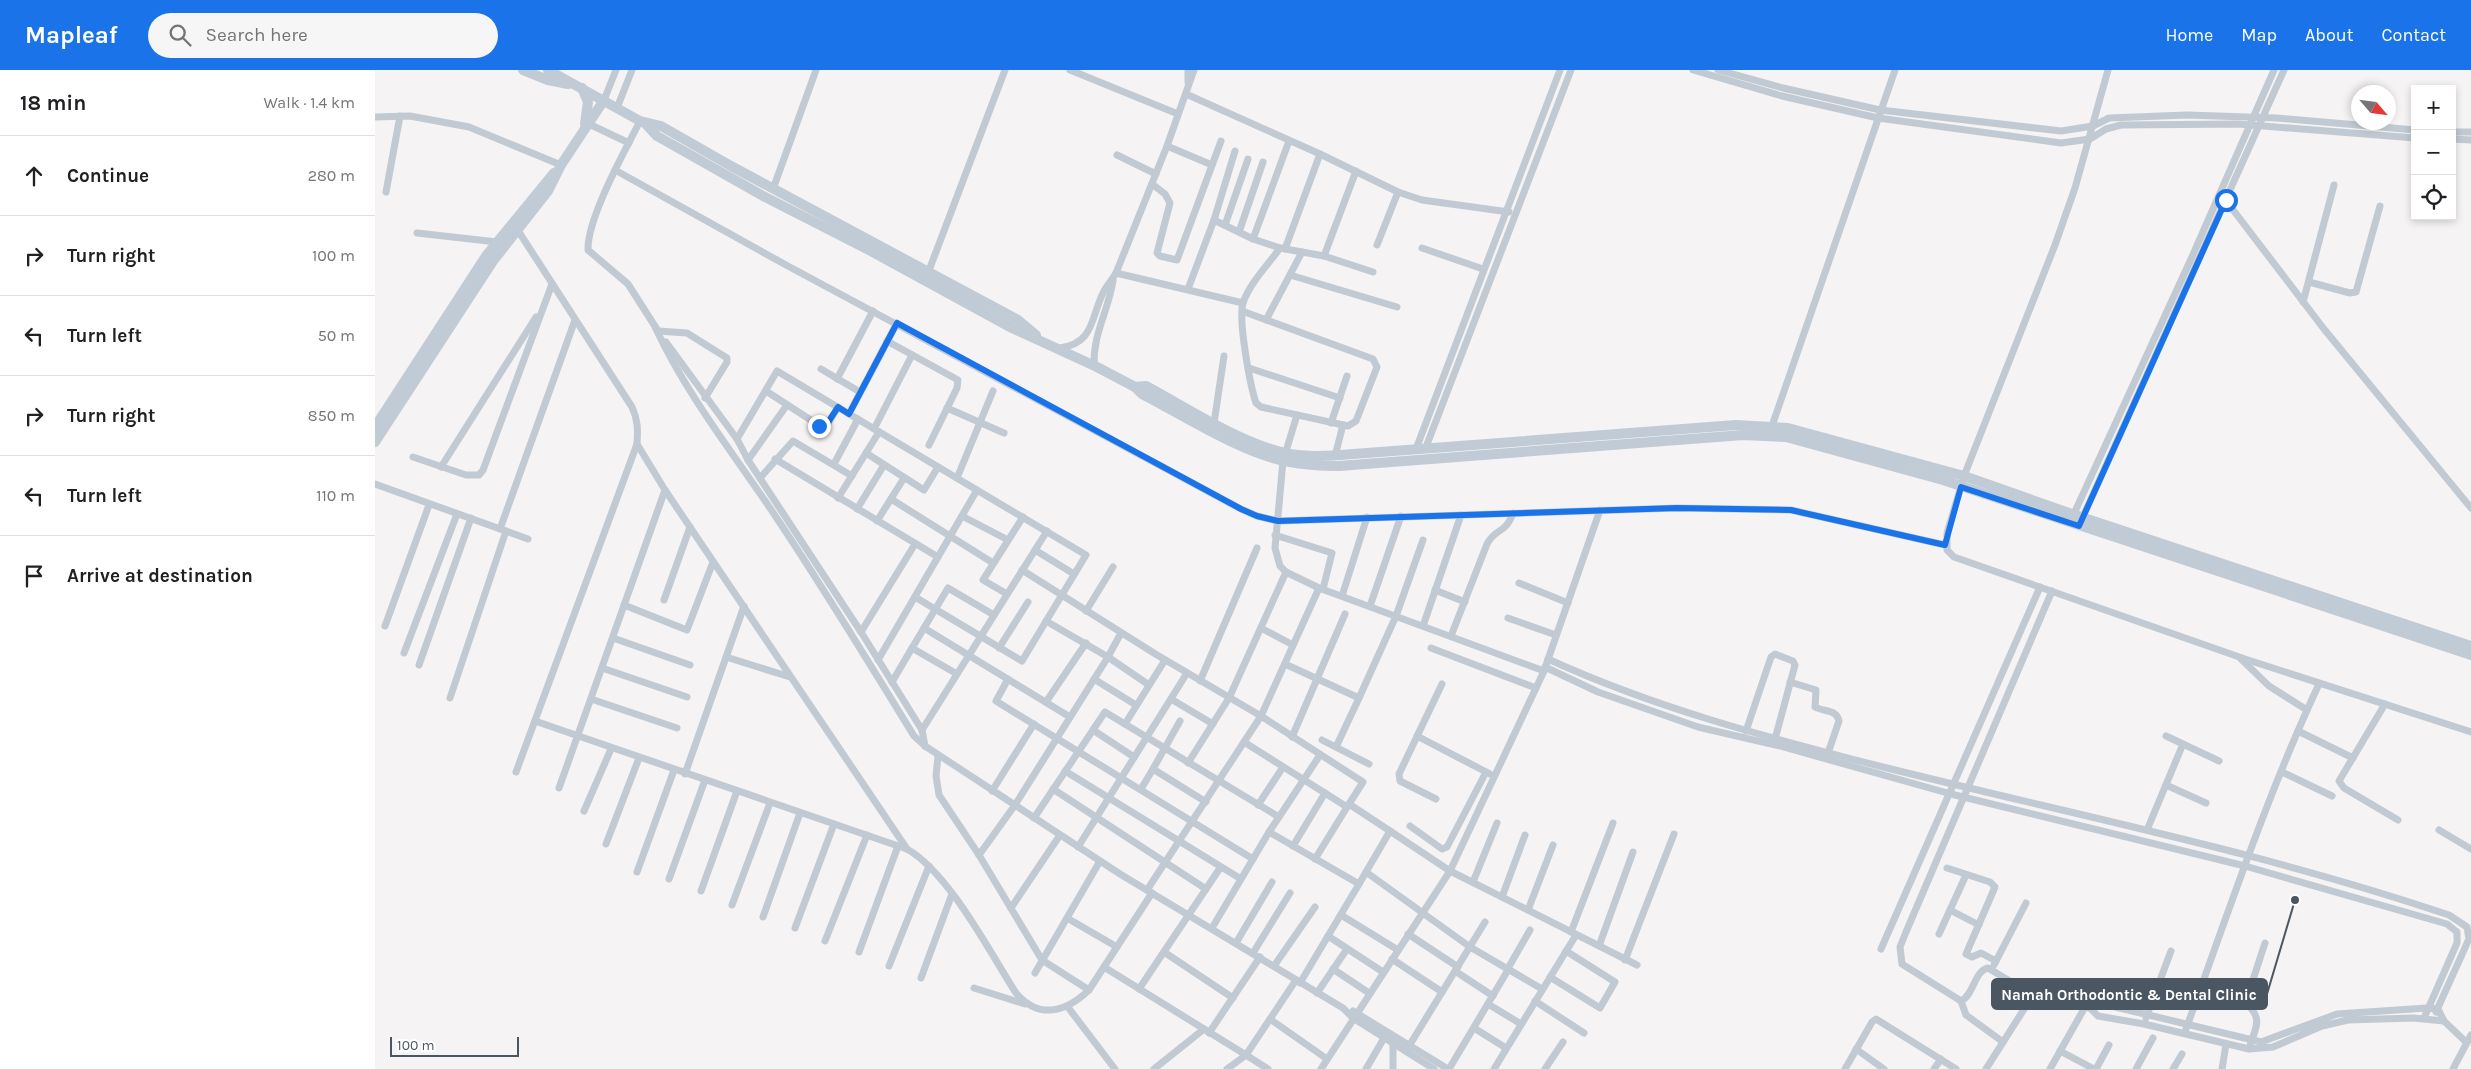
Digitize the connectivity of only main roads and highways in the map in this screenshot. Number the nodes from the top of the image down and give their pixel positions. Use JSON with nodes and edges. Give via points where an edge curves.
{"nodes":[{"id":1,"x":523,"y":70,"type":"edge"},
{"id":2,"x":547,"y":70,"type":"edge"},
{"id":3,"x":580,"y":86,"type":"junction"},
{"id":4,"x":604,"y":100,"type":"junction"},
{"id":5,"x":643,"y":122,"type":"junction"},
{"id":6,"x":586,"y":128,"type":"junction"},
{"id":7,"x":561,"y":165,"type":"junction"},
{"id":8,"x":1042,"y":341,"type":"junction"},
{"id":9,"x":1135,"y":387,"type":"junction"},
{"id":10,"x":375,"y":427,"type":"edge"},
{"id":11,"x":375,"y":442,"type":"edge"},
{"id":12,"x":1285,"y":457,"type":"junction"},
{"id":13,"x":2076,"y":520,"type":"junction"},
{"id":14,"x":2471,"y":646,"type":"edge"},
{"id":15,"x":2471,"y":655,"type":"edge"}],
"edges":[{"from":1,"to":3,"type":"main road","via":[[548,80]]},
{"from":2,"to":3,"type":"main road"},
{"from":3,"to":4,"type":"main road"},
{"from":3,"to":6,"type":"main road","via":[[586,95]]},
{"from":4,"to":5,"type":"main road"},
{"from":4,"to":6,"type":"main road"},
{"from":5,"to":8,"type":"main road","via":[[657,136],[763,196]]},
{"from":5,"to":8,"type":"main road","via":[[661,126],[876,242],[1018,320]]},
{"from":6,"to":7,"type":"main road"},
{"from":7,"to":10,"type":"main road","via":[[497,242]]},
{"from":7,"to":11,"type":"main road","via":[[548,191],[462,308]]},
{"from":8,"to":9,"type":"main road"},
{"from":9,"to":12,"type":"main road","via":[[1146,386]]},
{"from":9,"to":12,"type":"main road","via":[[1142,394],[1253,451]]},
{"from":12,"to":13,"type":"main road","via":[[1311,466],[1339,466],[1762,434],[1786,437]]},
{"from":12,"to":13,"type":"main road","via":[[1335,456],[1736,425],[1772,426],[1964,476]]},
{"from":13,"to":14,"type":"main road"},
{"from":13,"to":15,"type":"main road"}]}
